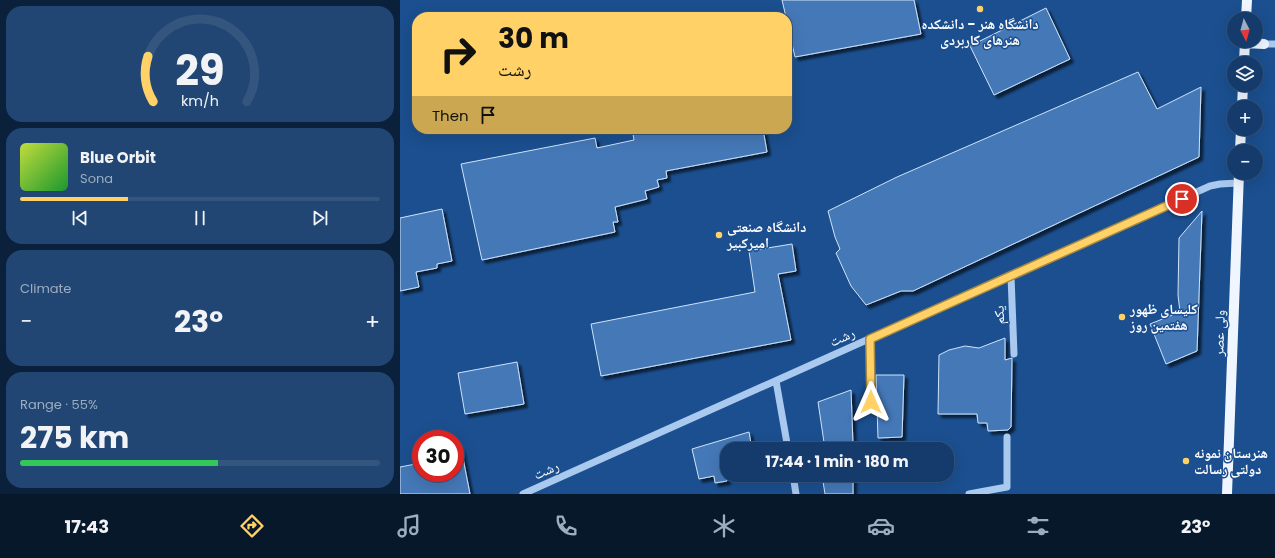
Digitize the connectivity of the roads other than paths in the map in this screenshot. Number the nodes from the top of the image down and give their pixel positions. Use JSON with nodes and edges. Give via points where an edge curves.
{"nodes":[{"id":1,"x":1246,"y":0,"type":"edge"},
{"id":2,"x":1246,"y":12,"type":"edge"},
{"id":3,"x":1264,"y":44,"type":"edge"},
{"id":4,"x":1275,"y":44,"type":"edge"},
{"id":5,"x":1233,"y":180,"type":"edge"},
{"id":6,"x":1239,"y":180,"type":"edge"},
{"id":7,"x":1011,"y":276,"type":"junction"},
{"id":8,"x":870,"y":339,"type":"junction"},
{"id":9,"x":1014,"y":354,"type":"dead end"},
{"id":10,"x":776,"y":381,"type":"junction"},
{"id":11,"x":871,"y":402,"type":"dead end"},
{"id":12,"x":1007,"y":437,"type":"dead end"},
{"id":13,"x":787,"y":442,"type":"edge"},
{"id":14,"x":794,"y":482,"type":"edge"},
{"id":15,"x":523,"y":494,"type":"edge"},
{"id":16,"x":796,"y":494,"type":"edge"},
{"id":17,"x":969,"y":494,"type":"edge"},
{"id":18,"x":1228,"y":494,"type":"edge"}],
"edges":[{"from":1,"to":2,"type":"main road"},
{"from":3,"to":4,"type":"street"},
{"from":5,"to":7,"type":"street","name":"رشت","via":[[1210,186]]},
{"from":6,"to":18,"type":"main road","name":"ولی عصر"},
{"from":7,"to":8,"type":"street","name":"رشت"},
{"from":7,"to":9,"type":"street","name":"یکم"},
{"from":8,"to":10,"type":"street","name":"رشت"},
{"from":8,"to":11,"type":"street"},
{"from":10,"to":13,"type":"street"},
{"from":10,"to":15,"type":"street","name":"رشت"},
{"from":12,"to":17,"type":"street","via":[[1007,487]]},
{"from":14,"to":16,"type":"street"}]}
